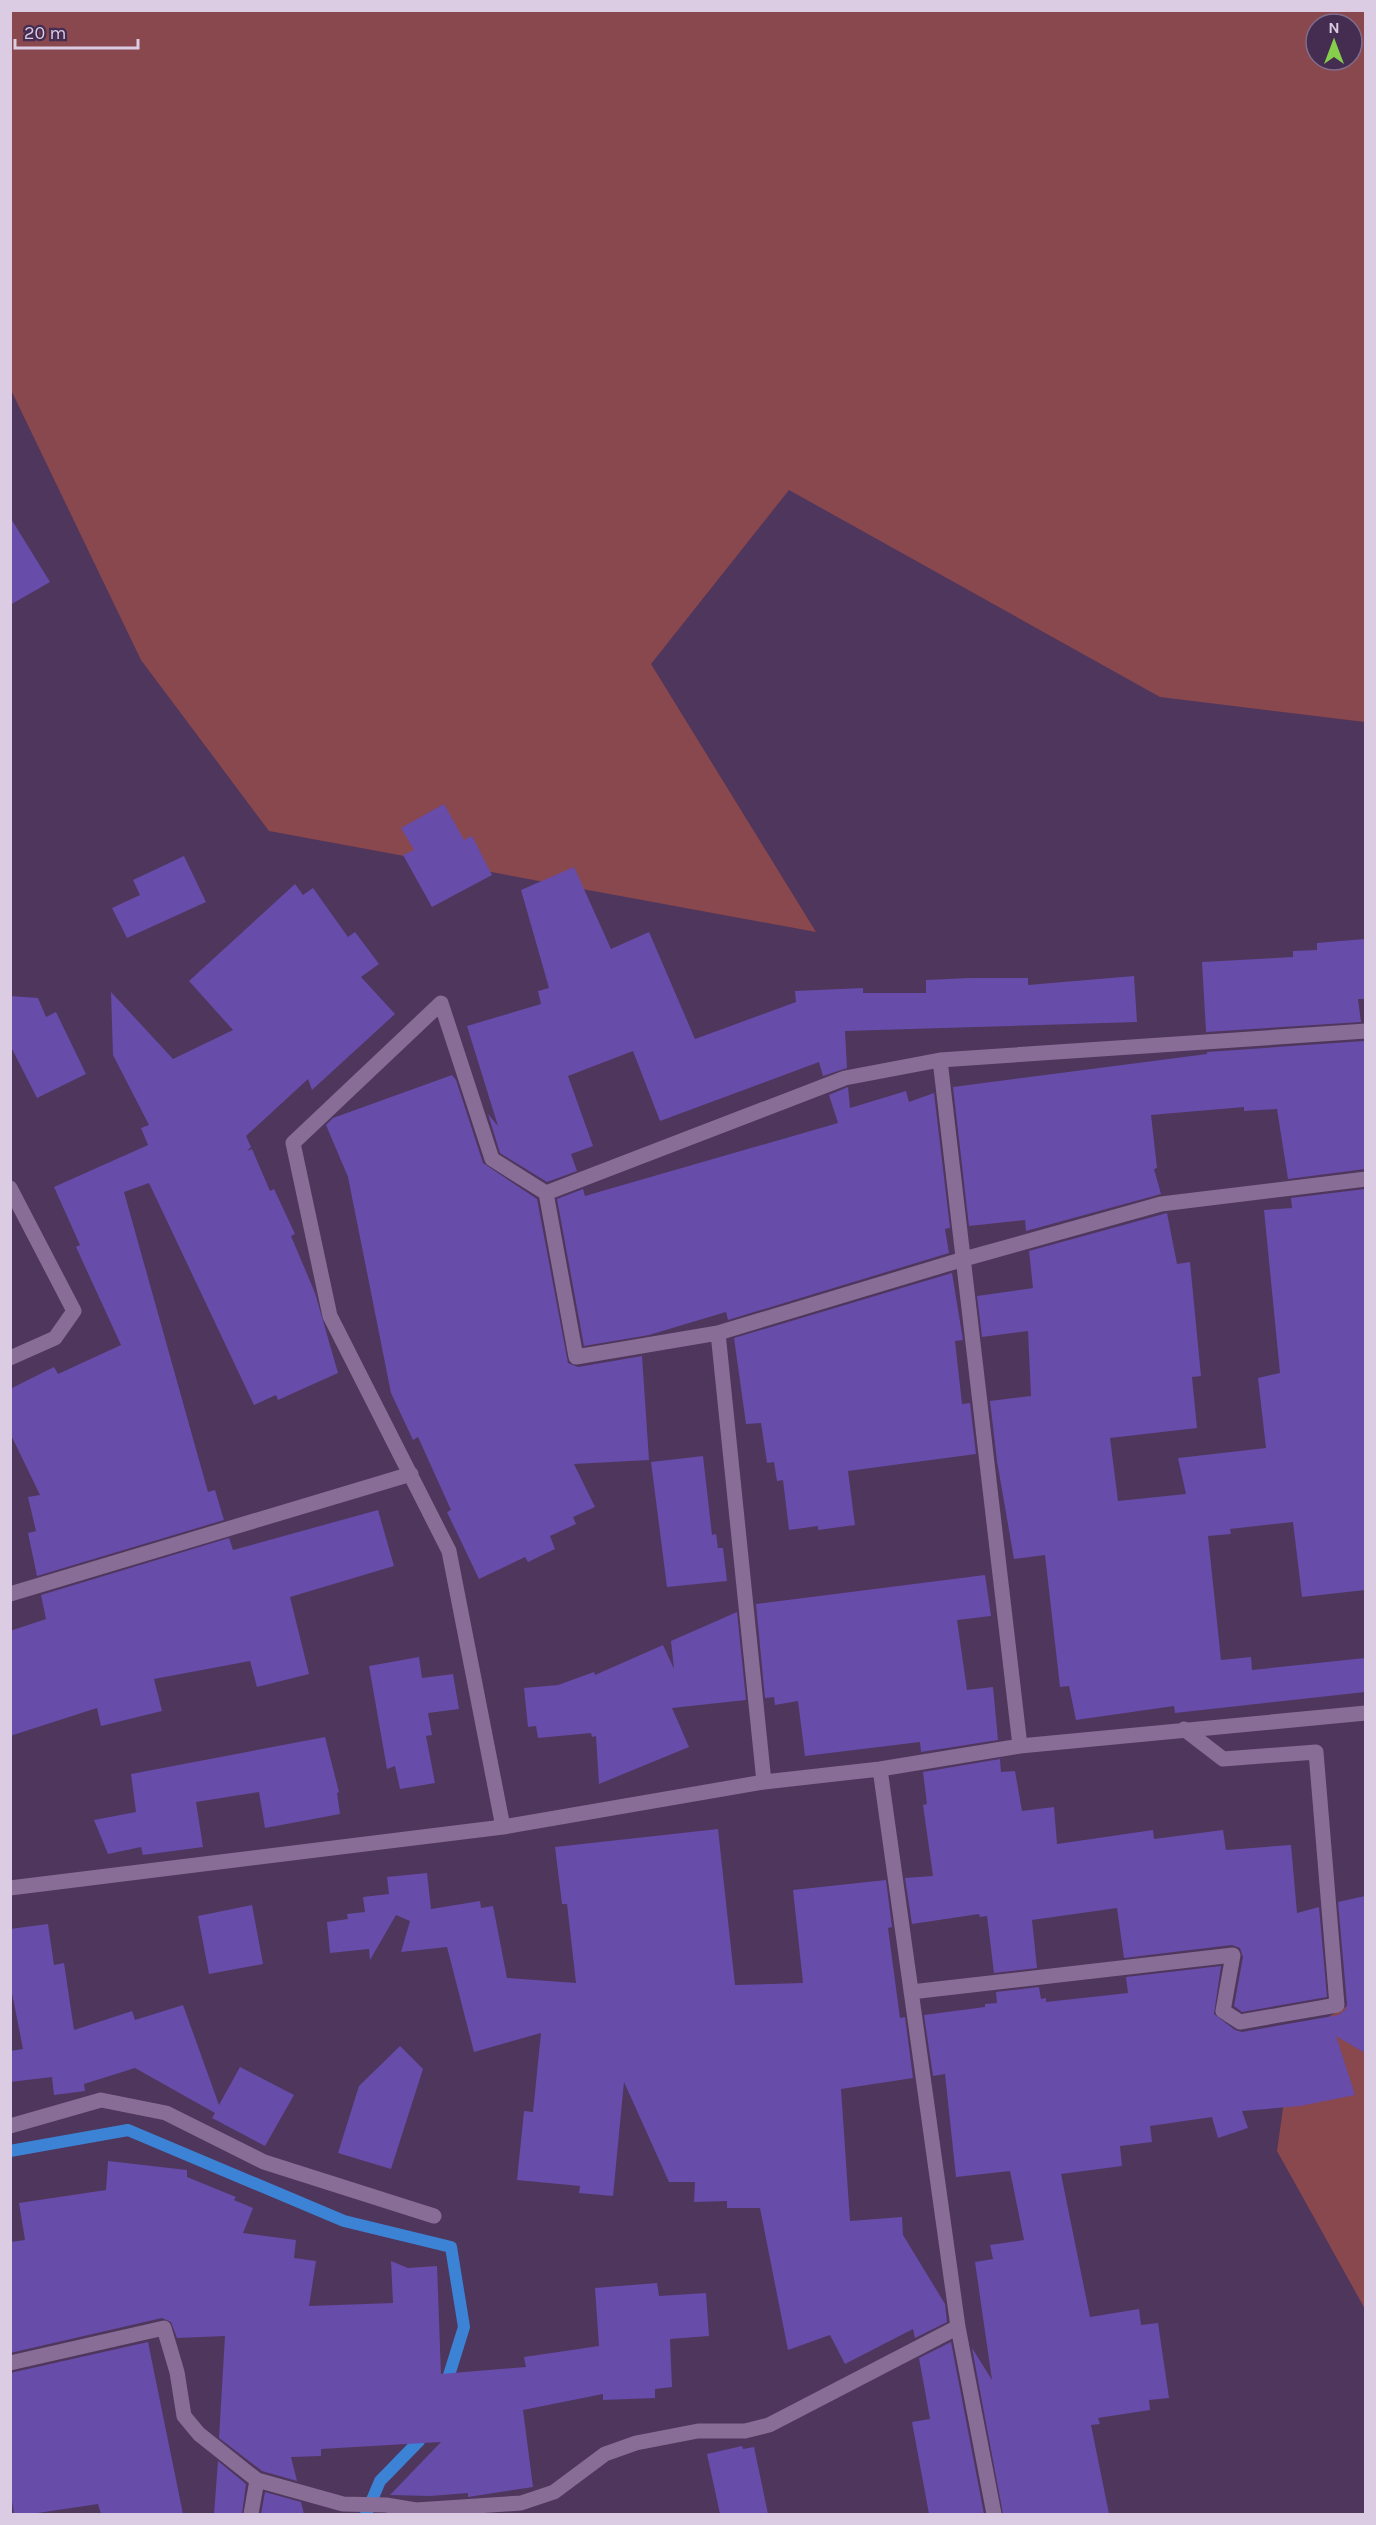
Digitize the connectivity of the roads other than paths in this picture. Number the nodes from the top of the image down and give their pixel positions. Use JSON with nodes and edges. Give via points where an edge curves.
{"nodes":[{"id":1,"x":1365,"y":1031,"type":"edge"},
{"id":2,"x":940,"y":1060,"type":"junction"},
{"id":3,"x":1365,"y":1179,"type":"edge"},
{"id":4,"x":10,"y":1188,"type":"edge"},
{"id":5,"x":546,"y":1193,"type":"junction"},
{"id":6,"x":964,"y":1259,"type":"junction"},
{"id":7,"x":718,"y":1333,"type":"junction"},
{"id":8,"x":10,"y":1358,"type":"edge"},
{"id":9,"x":411,"y":1474,"type":"junction"},
{"id":10,"x":10,"y":1594,"type":"edge"},
{"id":11,"x":1365,"y":1713,"type":"edge"},
{"id":12,"x":1184,"y":1729,"type":"junction"},
{"id":13,"x":1020,"y":1746,"type":"junction"},
{"id":14,"x":880,"y":1770,"type":"junction"},
{"id":15,"x":764,"y":1782,"type":"junction"},
{"id":16,"x":503,"y":1827,"type":"junction"},
{"id":17,"x":10,"y":1888,"type":"edge"},
{"id":18,"x":911,"y":1992,"type":"junction"},
{"id":19,"x":10,"y":2126,"type":"edge"},
{"id":20,"x":434,"y":2216,"type":"dead end"},
{"id":21,"x":958,"y":2327,"type":"junction"},
{"id":22,"x":10,"y":2363,"type":"edge"},
{"id":23,"x":257,"y":2480,"type":"junction"},
{"id":24,"x":416,"y":2512,"type":"edge"},
{"id":25,"x":251,"y":2514,"type":"edge"},
{"id":26,"x":994,"y":2514,"type":"edge"}],
"edges":[{"from":1,"to":2,"type":"street"},
{"from":2,"to":5,"type":"street","via":[[845,1078]]},
{"from":2,"to":6,"type":"street"},
{"from":3,"to":6,"type":"street","via":[[1161,1204]]},
{"from":4,"to":8,"type":"street","via":[[74,1311],[55,1338]]},
{"from":5,"to":7,"type":"street","via":[[576,1357]]},
{"from":5,"to":9,"type":"street","via":[[492,1159],[441,1003],[293,1143],[330,1316]]},
{"from":6,"to":7,"type":"street"},
{"from":6,"to":13,"type":"street"},
{"from":7,"to":15,"type":"street"},
{"from":9,"to":10,"type":"street"},
{"from":9,"to":16,"type":"street","via":[[449,1551]]},
{"from":11,"to":12,"type":"street"},
{"from":12,"to":13,"type":"street"},
{"from":12,"to":18,"type":"street","via":[[1222,1759],[1316,1752],[1337,2005],[1240,2022],[1222,2011],[1233,1955]]},
{"from":13,"to":14,"type":"street"},
{"from":14,"to":15,"type":"street"},
{"from":14,"to":18,"type":"street"},
{"from":15,"to":16,"type":"street"},
{"from":16,"to":17,"type":"street"},
{"from":18,"to":21,"type":"street"},
{"from":19,"to":20,"type":"street","via":[[101,2100],[166,2113],[264,2162]]},
{"from":21,"to":24,"type":"street","via":[[769,2425],[745,2431],[698,2431],[636,2443],[605,2454],[554,2492],[521,2503]]},
{"from":21,"to":26,"type":"street"},
{"from":22,"to":23,"type":"street","via":[[164,2328],[184,2416],[199,2434]]},
{"from":23,"to":24,"type":"street","via":[[343,2504],[386,2505]]},
{"from":23,"to":25,"type":"street"}]}
